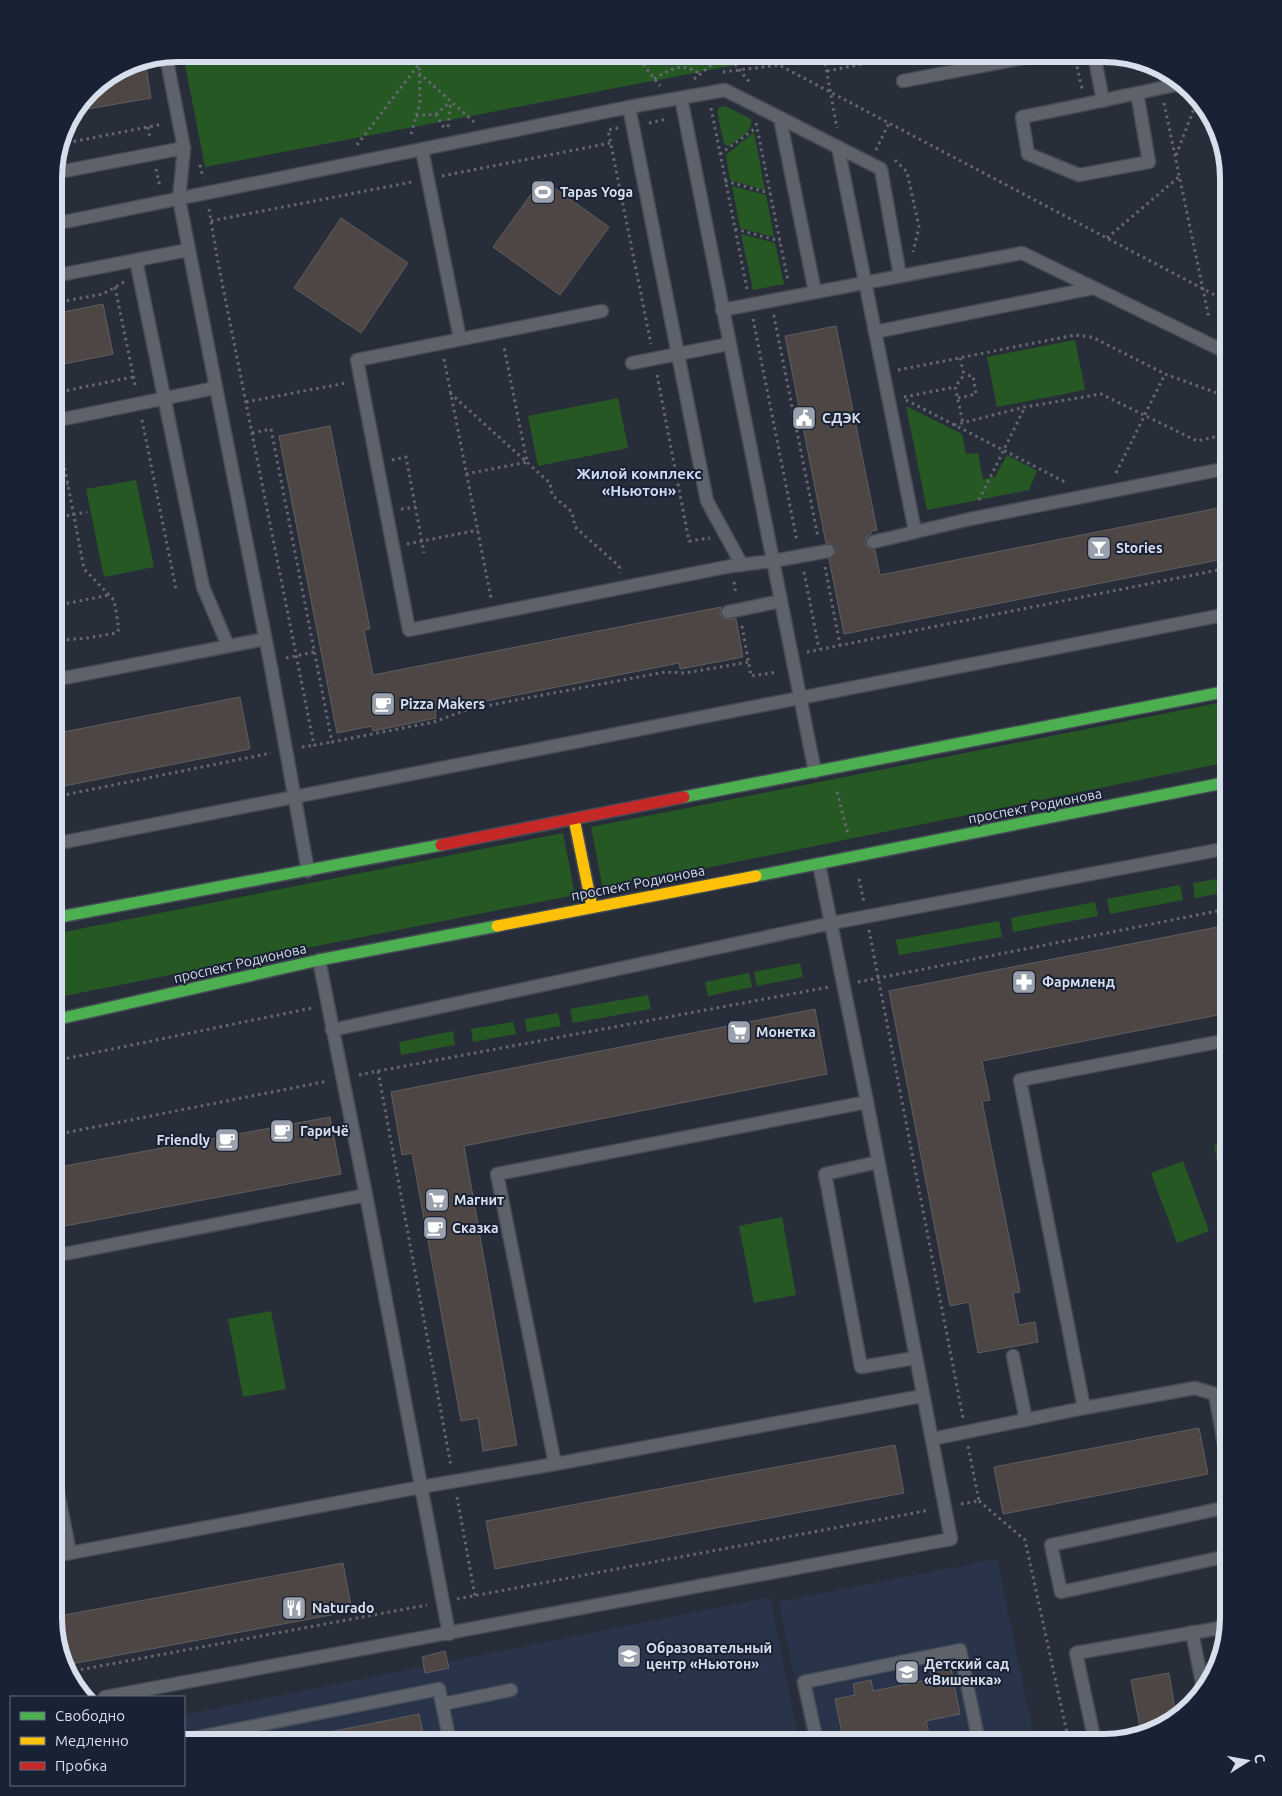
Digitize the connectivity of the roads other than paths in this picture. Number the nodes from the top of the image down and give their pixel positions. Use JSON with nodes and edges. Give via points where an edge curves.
{"nodes":[{"id":1,"x":167,"y":63,"type":"edge"},
{"id":2,"x":998,"y":63,"type":"edge"},
{"id":3,"x":1096,"y":63,"type":"edge"},
{"id":4,"x":903,"y":81,"type":"dead end"},
{"id":5,"x":1173,"y":86,"type":"edge"},
{"id":6,"x":1137,"y":93,"type":"junction"},
{"id":7,"x":676,"y":99,"type":"junction"},
{"id":8,"x":1103,"y":101,"type":"junction"},
{"id":9,"x":629,"y":107,"type":"junction"},
{"id":10,"x":780,"y":118,"type":"junction"},
{"id":11,"x":838,"y":147,"type":"junction"},
{"id":12,"x":184,"y":148,"type":"junction"},
{"id":13,"x":422,"y":150,"type":"junction"},
{"id":14,"x":63,"y":171,"type":"edge"},
{"id":15,"x":179,"y":199,"type":"junction"},
{"id":16,"x":63,"y":222,"type":"edge"},
{"id":17,"x":188,"y":250,"type":"junction"},
{"id":18,"x":136,"y":260,"type":"junction"},
{"id":19,"x":63,"y":274,"type":"edge"},
{"id":20,"x":900,"y":276,"type":"junction"},
{"id":21,"x":865,"y":283,"type":"junction"},
{"id":22,"x":1094,"y":288,"type":"junction"},
{"id":23,"x":815,"y":292,"type":"junction"},
{"id":24,"x":722,"y":310,"type":"junction"},
{"id":25,"x":602,"y":311,"type":"dead end"},
{"id":26,"x":875,"y":332,"type":"junction"},
{"id":27,"x":460,"y":339,"type":"junction"},
{"id":28,"x":729,"y":344,"type":"junction"},
{"id":29,"x":1220,"y":349,"type":"edge"},
{"id":30,"x":677,"y":354,"type":"junction"},
{"id":31,"x":632,"y":364,"type":"dead end"},
{"id":32,"x":215,"y":388,"type":"junction"},
{"id":33,"x":165,"y":398,"type":"junction"},
{"id":34,"x":63,"y":419,"type":"edge"},
{"id":35,"x":1220,"y":470,"type":"edge"},
{"id":36,"x":915,"y":531,"type":"junction"},
{"id":37,"x":873,"y":542,"type":"dead end"},
{"id":38,"x":825,"y":552,"type":"road end"},
{"id":39,"x":773,"y":561,"type":"junction"},
{"id":40,"x":742,"y":564,"type":"junction"},
{"id":41,"x":781,"y":601,"type":"junction"},
{"id":42,"x":728,"y":612,"type":"dead end"},
{"id":43,"x":1220,"y":616,"type":"edge"},
{"id":44,"x":265,"y":639,"type":"junction"},
{"id":45,"x":228,"y":646,"type":"junction"},
{"id":46,"x":63,"y":678,"type":"edge"},
{"id":47,"x":1220,"y":693,"type":"edge"},
{"id":48,"x":800,"y":699,"type":"junction"},
{"id":49,"x":815,"y":772,"type":"junction"},
{"id":50,"x":1220,"y":784,"type":"edge"},
{"id":51,"x":295,"y":798,"type":"junction"},
{"id":52,"x":574,"y":819,"type":"junction"},
{"id":53,"x":63,"y":842,"type":"edge"},
{"id":54,"x":1220,"y":850,"type":"edge"},
{"id":55,"x":819,"y":864,"type":"junction"},
{"id":56,"x":308,"y":871,"type":"junction"},
{"id":57,"x":592,"y":907,"type":"junction"},
{"id":58,"x":62,"y":916,"type":"edge"},
{"id":59,"x":832,"y":923,"type":"junction"},
{"id":60,"x":319,"y":960,"type":"junction"},
{"id":61,"x":62,"y":1018,"type":"edge"},
{"id":62,"x":332,"y":1030,"type":"junction"},
{"id":63,"x":1220,"y":1042,"type":"edge"},
{"id":64,"x":867,"y":1102,"type":"junction"},
{"id":65,"x":878,"y":1162,"type":"junction"},
{"id":66,"x":366,"y":1195,"type":"junction"},
{"id":67,"x":62,"y":1254,"type":"edge"},
{"id":68,"x":1013,"y":1356,"type":"dead end"},
{"id":69,"x":916,"y":1358,"type":"junction"},
{"id":70,"x":922,"y":1396,"type":"junction"},
{"id":71,"x":1084,"y":1408,"type":"junction"},
{"id":72,"x":1026,"y":1420,"type":"junction"},
{"id":73,"x":1220,"y":1422,"type":"edge"},
{"id":74,"x":932,"y":1439,"type":"junction"},
{"id":75,"x":555,"y":1464,"type":"junction"},
{"id":76,"x":421,"y":1487,"type":"junction"},
{"id":77,"x":1220,"y":1509,"type":"edge"},
{"id":78,"x":62,"y":1513,"type":"edge"},
{"id":79,"x":70,"y":1553,"type":"junction"},
{"id":80,"x":62,"y":1554,"type":"edge"},
{"id":81,"x":1220,"y":1558,"type":"edge"},
{"id":82,"x":1219,"y":1628,"type":"edge"},
{"id":83,"x":1192,"y":1632,"type":"junction"},
{"id":84,"x":449,"y":1634,"type":"junction"},
{"id":85,"x":1201,"y":1680,"type":"edge"},
{"id":86,"x":511,"y":1690,"type":"dead end"},
{"id":87,"x":110,"y":1696,"type":"edge"},
{"id":88,"x":443,"y":1704,"type":"junction"},
{"id":89,"x":219,"y":1733,"type":"edge"},
{"id":90,"x":448,"y":1733,"type":"edge"},
{"id":91,"x":815,"y":1734,"type":"edge"},
{"id":92,"x":977,"y":1734,"type":"edge"},
{"id":93,"x":1093,"y":1734,"type":"edge"}],
"edges":[{"from":1,"to":12,"type":"lane"},
{"from":2,"to":4,"type":"lane"},
{"from":3,"to":8,"type":"lane"},
{"from":5,"to":6,"type":"lane"},
{"from":6,"to":8,"type":"lane"},
{"from":6,"to":8,"type":"lane","via":[[1149,162],[1079,175],[1028,154],[1022,117]]},
{"from":7,"to":9,"type":"lane"},
{"from":7,"to":10,"type":"lane","via":[[725,90]]},
{"from":7,"to":24,"type":"lane","via":[[684,116]]},
{"from":9,"to":13,"type":"lane"},
{"from":9,"to":30,"type":"lane"},
{"from":10,"to":11,"type":"lane"},
{"from":10,"to":23,"type":"lane"},
{"from":11,"to":20,"type":"lane","via":[[881,169]]},
{"from":11,"to":21,"type":"lane"},
{"from":12,"to":14,"type":"lane"},
{"from":12,"to":15,"type":"lane"},
{"from":13,"to":15,"type":"lane"},
{"from":13,"to":27,"type":"lane"},
{"from":15,"to":16,"type":"lane"},
{"from":15,"to":17,"type":"lane"},
{"from":17,"to":18,"type":"lane"},
{"from":17,"to":32,"type":"lane"},
{"from":18,"to":19,"type":"lane"},
{"from":18,"to":33,"type":"lane"},
{"from":20,"to":21,"type":"lane"},
{"from":20,"to":22,"type":"lane","via":[[1022,253]]},
{"from":21,"to":23,"type":"lane"},
{"from":21,"to":26,"type":"lane"},
{"from":22,"to":26,"type":"lane"},
{"from":22,"to":29,"type":"lane"},
{"from":23,"to":24,"type":"lane"},
{"from":24,"to":28,"type":"lane"},
{"from":25,"to":27,"type":"lane"},
{"from":26,"to":36,"type":"lane"},
{"from":27,"to":40,"type":"lane","via":[[356,360],[409,630]]},
{"from":28,"to":30,"type":"lane"},
{"from":28,"to":39,"type":"lane"},
{"from":30,"to":31,"type":"lane"},
{"from":30,"to":40,"type":"lane","via":[[707,501]]},
{"from":32,"to":33,"type":"lane"},
{"from":32,"to":44,"type":"lane"},
{"from":33,"to":34,"type":"lane"},
{"from":33,"to":45,"type":"lane","via":[[203,587]]},
{"from":35,"to":36,"type":"lane"},
{"from":36,"to":37,"type":"lane"},
{"from":38,"to":39,"type":"lane"},
{"from":39,"to":40,"type":"lane"},
{"from":39,"to":41,"type":"lane"},
{"from":41,"to":42,"type":"lane"},
{"from":41,"to":48,"type":"lane"},
{"from":43,"to":48,"type":"lane"},
{"from":44,"to":45,"type":"lane"},
{"from":44,"to":51,"type":"lane"},
{"from":45,"to":46,"type":"lane"},
{"from":47,"to":49,"type":"street"},
{"from":48,"to":49,"type":"lane"},
{"from":48,"to":51,"type":"lane"},
{"from":49,"to":52,"type":"street"},
{"from":50,"to":55,"type":"street","name":"проспект Родионова"},
{"from":51,"to":53,"type":"lane"},
{"from":51,"to":56,"type":"lane"},
{"from":52,"to":56,"type":"street"},
{"from":52,"to":57,"type":"street"},
{"from":54,"to":59,"type":"lane"},
{"from":55,"to":57,"type":"street","name":"проспект Родионова"},
{"from":55,"to":59,"type":"lane"},
{"from":56,"to":58,"type":"street"},
{"from":57,"to":60,"type":"street","name":"проспект Родионова"},
{"from":59,"to":62,"type":"lane"},
{"from":59,"to":64,"type":"lane"},
{"from":60,"to":61,"type":"street","name":"проспект Родионова"},
{"from":60,"to":62,"type":"lane"},
{"from":62,"to":66,"type":"lane"},
{"from":63,"to":71,"type":"lane","via":[[1020,1080]]},
{"from":64,"to":65,"type":"lane"},
{"from":64,"to":75,"type":"lane","via":[[497,1174]]},
{"from":65,"to":69,"type":"lane"},
{"from":65,"to":69,"type":"lane","via":[[825,1174],[859,1357],[861,1367]]},
{"from":66,"to":67,"type":"lane"},
{"from":66,"to":76,"type":"lane"},
{"from":68,"to":72,"type":"lane"},
{"from":69,"to":70,"type":"lane"},
{"from":70,"to":74,"type":"lane"},
{"from":70,"to":75,"type":"lane"},
{"from":71,"to":72,"type":"lane"},
{"from":71,"to":73,"type":"lane","via":[[1194,1388],[1215,1394]]},
{"from":72,"to":74,"type":"lane"},
{"from":74,"to":84,"type":"lane","via":[[951,1539]]},
{"from":75,"to":76,"type":"lane"},
{"from":76,"to":79,"type":"lane"},
{"from":76,"to":84,"type":"lane"},
{"from":77,"to":81,"type":"lane","via":[[1051,1545],[1061,1592]]},
{"from":78,"to":79,"type":"lane"},
{"from":79,"to":80,"type":"lane"},
{"from":82,"to":83,"type":"lane"},
{"from":83,"to":85,"type":"lane"},
{"from":83,"to":93,"type":"lane","via":[[1076,1654]]},
{"from":84,"to":87,"type":"lane"},
{"from":86,"to":88,"type":"lane"},
{"from":88,"to":89,"type":"lane","via":[[439,1689]]},
{"from":88,"to":90,"type":"lane"},
{"from":91,"to":92,"type":"lane","via":[[804,1682],[960,1650]]}]}
